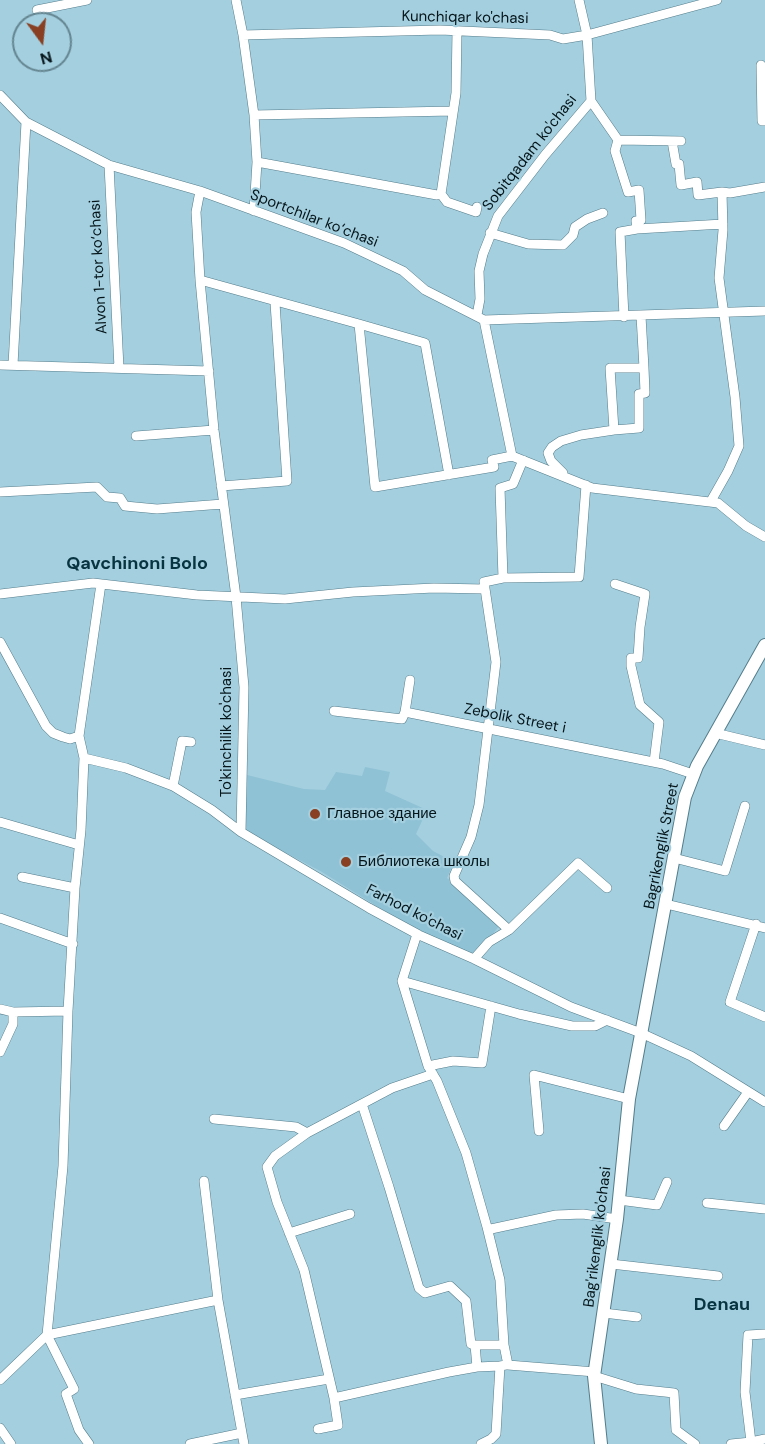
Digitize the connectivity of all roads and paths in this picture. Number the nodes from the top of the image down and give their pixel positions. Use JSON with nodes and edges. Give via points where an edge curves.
{"nodes":[{"id":1,"x":87,"y":0,"type":"edge"},
{"id":2,"x":236,"y":0,"type":"edge"},
{"id":3,"x":579,"y":0,"type":"edge"},
{"id":4,"x":717,"y":0,"type":"edge"},
{"id":5,"x":37,"y":10,"type":"dead end"},
{"id":6,"x":456,"y":31,"type":"junction"},
{"id":7,"x":243,"y":35,"type":"junction"},
{"id":8,"x":587,"y":35,"type":"junction"},
{"id":9,"x":761,"y":65,"type":"dead end"},
{"id":10,"x":0,"y":95,"type":"edge"},
{"id":11,"x":591,"y":101,"type":"junction"},
{"id":12,"x":453,"y":111,"type":"junction"},
{"id":13,"x":254,"y":115,"type":"junction"},
{"id":14,"x":765,"y":121,"type":"edge"},
{"id":15,"x":27,"y":122,"type":"junction"},
{"id":16,"x":618,"y":140,"type":"junction"},
{"id":17,"x":257,"y":162,"type":"junction"},
{"id":18,"x":109,"y":165,"type":"junction"},
{"id":19,"x":765,"y":187,"type":"edge"},
{"id":20,"x":200,"y":191,"type":"junction"},
{"id":21,"x":722,"y":192,"type":"junction"},
{"id":22,"x":441,"y":194,"type":"junction"},
{"id":23,"x":477,"y":207,"type":"dead end"},
{"id":24,"x":254,"y":211,"type":"junction"},
{"id":25,"x":603,"y":213,"type":"dead end"},
{"id":26,"x":723,"y":224,"type":"junction"},
{"id":27,"x":639,"y":229,"type":"junction"},
{"id":28,"x":490,"y":233,"type":"junction"},
{"id":29,"x":200,"y":280,"type":"junction"},
{"id":30,"x":275,"y":303,"type":"junction"},
{"id":31,"x":765,"y":311,"type":"edge"},
{"id":32,"x":724,"y":313,"type":"junction"},
{"id":33,"x":641,"y":316,"type":"junction"},
{"id":34,"x":624,"y":317,"type":"junction"},
{"id":35,"x":480,"y":318,"type":"junction"},
{"id":36,"x":358,"y":324,"type":"junction"},
{"id":37,"x":0,"y":365,"type":"edge"},
{"id":38,"x":13,"y":365,"type":"junction"},
{"id":39,"x":119,"y":368,"type":"junction"},
{"id":40,"x":644,"y":368,"type":"junction"},
{"id":41,"x":209,"y":371,"type":"junction"},
{"id":42,"x":214,"y":430,"type":"junction"},
{"id":43,"x":614,"y":430,"type":"junction"},
{"id":44,"x":136,"y":436,"type":"dead end"},
{"id":45,"x":512,"y":456,"type":"junction"},
{"id":46,"x":523,"y":460,"type":"junction"},
{"id":47,"x":449,"y":475,"type":"junction"},
{"id":48,"x":565,"y":476,"type":"junction"},
{"id":49,"x":586,"y":485,"type":"junction"},
{"id":50,"x":221,"y":486,"type":"junction"},
{"id":51,"x":0,"y":492,"type":"edge"},
{"id":52,"x":711,"y":501,"type":"junction"},
{"id":53,"x":224,"y":504,"type":"junction"},
{"id":54,"x":765,"y":537,"type":"edge"},
{"id":55,"x":503,"y":578,"type":"junction"},
{"id":56,"x":101,"y":584,"type":"junction"},
{"id":57,"x":615,"y":584,"type":"dead end"},
{"id":58,"x":484,"y":589,"type":"junction"},
{"id":59,"x":0,"y":594,"type":"edge"},
{"id":60,"x":236,"y":597,"type":"junction"},
{"id":61,"x":0,"y":642,"type":"edge"},
{"id":62,"x":765,"y":645,"type":"edge"},
{"id":63,"x":410,"y":680,"type":"dead end"},
{"id":64,"x":334,"y":711,"type":"dead end"},
{"id":65,"x":405,"y":712,"type":"junction"},
{"id":66,"x":488,"y":729,"type":"junction"},
{"id":67,"x":715,"y":733,"type":"junction"},
{"id":68,"x":79,"y":736,"type":"junction"},
{"id":69,"x":191,"y":742,"type":"dead end"},
{"id":70,"x":765,"y":745,"type":"edge"},
{"id":71,"x":84,"y":758,"type":"junction"},
{"id":72,"x":654,"y":762,"type":"junction"},
{"id":73,"x":693,"y":774,"type":"junction"},
{"id":74,"x":173,"y":786,"type":"junction"},
{"id":75,"x":745,"y":806,"type":"dead end"},
{"id":76,"x":0,"y":822,"type":"edge"},
{"id":77,"x":241,"y":832,"type":"junction"},
{"id":78,"x":79,"y":844,"type":"junction"},
{"id":79,"x":674,"y":858,"type":"junction"},
{"id":80,"x":22,"y":877,"type":"dead end"},
{"id":81,"x":75,"y":888,"type":"junction"},
{"id":82,"x":607,"y":888,"type":"dead end"},
{"id":83,"x":666,"y":904,"type":"junction"},
{"id":84,"x":0,"y":918,"type":"edge"},
{"id":85,"x":760,"y":926,"type":"edge"},
{"id":86,"x":509,"y":930,"type":"junction"},
{"id":87,"x":417,"y":934,"type":"junction"},
{"id":88,"x":73,"y":944,"type":"junction"},
{"id":89,"x":474,"y":959,"type":"junction"},
{"id":90,"x":402,"y":981,"type":"junction"},
{"id":91,"x":491,"y":1006,"type":"junction"},
{"id":92,"x":0,"y":1009,"type":"edge"},
{"id":93,"x":68,"y":1011,"type":"junction"},
{"id":94,"x":13,"y":1012,"type":"junction"},
{"id":95,"x":765,"y":1017,"type":"edge"},
{"id":96,"x":607,"y":1020,"type":"junction"},
{"id":97,"x":641,"y":1033,"type":"junction"},
{"id":98,"x":0,"y":1053,"type":"edge"},
{"id":99,"x":431,"y":1070,"type":"junction"},
{"id":100,"x":748,"y":1092,"type":"junction"},
{"id":101,"x":629,"y":1099,"type":"junction"},
{"id":102,"x":765,"y":1102,"type":"edge"},
{"id":103,"x":362,"y":1104,"type":"junction"},
{"id":104,"x":214,"y":1119,"type":"dead end"},
{"id":105,"x":724,"y":1126,"type":"dead end"},
{"id":106,"x":539,"y":1131,"type":"dead end"},
{"id":107,"x":307,"y":1133,"type":"junction"},
{"id":108,"x":204,"y":1182,"type":"dead end"},
{"id":109,"x":667,"y":1182,"type":"dead end"},
{"id":110,"x":619,"y":1200,"type":"junction"},
{"id":111,"x":707,"y":1203,"type":"dead end"},
{"id":112,"x":765,"y":1209,"type":"edge"},
{"id":113,"x":350,"y":1214,"type":"dead end"},
{"id":114,"x":617,"y":1220,"type":"junction"},
{"id":115,"x":487,"y":1227,"type":"junction"},
{"id":116,"x":289,"y":1233,"type":"junction"},
{"id":117,"x":611,"y":1264,"type":"junction"},
{"id":118,"x":718,"y":1276,"type":"dead end"},
{"id":119,"x":218,"y":1300,"type":"junction"},
{"id":120,"x":604,"y":1313,"type":"junction"},
{"id":121,"x":637,"y":1317,"type":"dead end"},
{"id":122,"x":765,"y":1334,"type":"edge"},
{"id":123,"x":47,"y":1335,"type":"junction"},
{"id":124,"x":475,"y":1345,"type":"junction"},
{"id":125,"x":504,"y":1345,"type":"junction"},
{"id":126,"x":504,"y":1365,"type":"junction"},
{"id":127,"x":477,"y":1367,"type":"junction"},
{"id":128,"x":595,"y":1374,"type":"junction"},
{"id":129,"x":329,"y":1379,"type":"junction"},
{"id":130,"x":0,"y":1380,"type":"edge"},
{"id":131,"x":235,"y":1395,"type":"junction"},
{"id":132,"x":334,"y":1398,"type":"junction"},
{"id":133,"x":0,"y":1428,"type":"edge"},
{"id":134,"x":318,"y":1429,"type":"dead end"},
{"id":135,"x":242,"y":1433,"type":"junction"},
{"id":136,"x":765,"y":1439,"type":"edge"},
{"id":137,"x":751,"y":1442,"type":"junction"},
{"id":138,"x":11,"y":1444,"type":"edge"},
{"id":139,"x":89,"y":1444,"type":"edge"},
{"id":140,"x":190,"y":1444,"type":"edge"},
{"id":141,"x":244,"y":1444,"type":"edge"},
{"id":142,"x":481,"y":1444,"type":"edge"},
{"id":143,"x":601,"y":1444,"type":"edge"},
{"id":144,"x":695,"y":1444,"type":"edge"},
{"id":145,"x":731,"y":1444,"type":"edge"}],
"edges":[{"from":1,"to":5,"type":"street"},
{"from":2,"to":7,"type":"street"},
{"from":3,"to":8,"type":"street","name":"Sobitqadam ko'chasi"},
{"from":4,"to":8,"type":"street","name":"Kunchiqar ko'chasi"},
{"from":6,"to":7,"type":"street","name":"Kunchiqar ko'chasi"},
{"from":6,"to":8,"type":"street","name":"Kunchiqar ko'chasi","via":[[550,35],[563,39]]},
{"from":6,"to":12,"type":"street"},
{"from":7,"to":13,"type":"street"},
{"from":8,"to":11,"type":"street","name":"Sobitqadam ko'chasi"},
{"from":9,"to":14,"type":"street"},
{"from":10,"to":15,"type":"street","name":"Sportchilar ko‘chasi"},
{"from":11,"to":16,"type":"street"},
{"from":11,"to":28,"type":"street","name":"Sobitqadam ko'chasi","via":[[498,216]]},
{"from":12,"to":13,"type":"street"},
{"from":12,"to":22,"type":"street"},
{"from":13,"to":17,"type":"street"},
{"from":15,"to":18,"type":"street","name":"Sportchilar ko‘chasi"},
{"from":15,"to":38,"type":"street"},
{"from":16,"to":21,"type":"street","via":[[676,141],[681,185],[698,182],[698,195]]},
{"from":16,"to":27,"type":"street","via":[[615,151],[628,192],[639,190]]},
{"from":17,"to":22,"type":"street"},
{"from":17,"to":24,"type":"street"},
{"from":18,"to":20,"type":"street","name":"Sportchilar ko‘chasi"},
{"from":18,"to":39,"type":"street","name":"Alvon 1-tor ko‘chasi"},
{"from":19,"to":21,"type":"street"},
{"from":20,"to":24,"type":"street","name":"Sportchilar ko‘chasi"},
{"from":20,"to":29,"type":"street","name":"To'kinchilik ko'chasi","via":[[196,212]]},
{"from":21,"to":26,"type":"street"},
{"from":22,"to":23,"type":"street","via":[[447,202],[476,212]]},
{"from":24,"to":35,"type":"street","name":"Sportchilar ko‘chasi","via":[[344,243],[403,271],[424,290]]},
{"from":25,"to":28,"type":"street","via":[[576,227],[563,244],[528,244]]},
{"from":26,"to":27,"type":"street"},
{"from":26,"to":32,"type":"street","via":[[719,278]]},
{"from":27,"to":34,"type":"street","via":[[620,232]]},
{"from":28,"to":35,"type":"street","name":"Sobitqadam ko'chasi","via":[[479,271]]},
{"from":29,"to":30,"type":"street"},
{"from":29,"to":41,"type":"street","name":"To'kinchilik ko'chasi"},
{"from":30,"to":36,"type":"street"},
{"from":30,"to":50,"type":"street","via":[[287,481]]},
{"from":31,"to":32,"type":"street","name":"Sportchilar ko‘chasi"},
{"from":32,"to":33,"type":"street","name":"Sportchilar ko‘chasi"},
{"from":32,"to":52,"type":"street","via":[[739,446]]},
{"from":33,"to":34,"type":"street","name":"Sportchilar ko‘chasi"},
{"from":33,"to":40,"type":"street"},
{"from":34,"to":35,"type":"street","name":"Sportchilar ko‘chasi"},
{"from":35,"to":45,"type":"street","name":"Sobitqadam ko'chasi"},
{"from":36,"to":47,"type":"street","via":[[426,343]]},
{"from":36,"to":47,"type":"street","via":[[375,487]]},
{"from":37,"to":38,"type":"street"},
{"from":38,"to":39,"type":"street"},
{"from":39,"to":41,"type":"street"},
{"from":40,"to":43,"type":"street","via":[[645,393],[639,394],[639,428]]},
{"from":40,"to":43,"type":"street","via":[[610,368]]},
{"from":41,"to":42,"type":"street","name":"To'kinchilik ko'chasi"},
{"from":42,"to":44,"type":"street"},
{"from":42,"to":50,"type":"street","name":"To'kinchilik ko'chasi"},
{"from":43,"to":48,"type":"street","via":[[581,435],[552,447],[548,453],[551,461]]},
{"from":45,"to":46,"type":"street"},
{"from":45,"to":47,"type":"street","via":[[492,460],[494,467]]},
{"from":46,"to":48,"type":"street"},
{"from":46,"to":55,"type":"street","via":[[513,484],[500,488]]},
{"from":48,"to":49,"type":"street"},
{"from":49,"to":52,"type":"street"},
{"from":49,"to":55,"type":"street","via":[[579,576]]},
{"from":50,"to":53,"type":"street","name":"To'kinchilik ko'chasi"},
{"from":51,"to":53,"type":"street","via":[[97,487],[107,497],[120,498],[125,506],[157,509]]},
{"from":52,"to":54,"type":"street"},
{"from":53,"to":60,"type":"street","name":"To'kinchilik ko'chasi"},
{"from":55,"to":58,"type":"street","via":[[484,582]]},
{"from":56,"to":59,"type":"street"},
{"from":56,"to":60,"type":"street"},
{"from":56,"to":68,"type":"street"},
{"from":57,"to":72,"type":"street","via":[[645,594],[638,658],[631,658],[631,666],[640,705],[659,722]]},
{"from":58,"to":60,"type":"street","via":[[411,589],[285,599]]},
{"from":58,"to":66,"type":"street","via":[[496,662]]},
{"from":60,"to":77,"type":"street","name":"To'kinchilik ko'chasi","via":[[244,687]]},
{"from":61,"to":68,"type":"street","via":[[46,726],[63,737]]},
{"from":62,"to":67,"type":"main road","name":"Bagrikenglik Street"},
{"from":63,"to":65,"type":"street"},
{"from":64,"to":65,"type":"street","name":"Zebolik Street i","via":[[402,720]]},
{"from":65,"to":66,"type":"street","name":"Zebolik Street i"},
{"from":66,"to":72,"type":"street","name":"Zebolik Street i"},
{"from":66,"to":86,"type":"street","via":[[479,805],[471,837],[453,876]]},
{"from":67,"to":70,"type":"street"},
{"from":67,"to":73,"type":"main road","name":"Bagrikenglik Street"},
{"from":68,"to":71,"type":"street"},
{"from":69,"to":74,"type":"street","via":[[182,741]]},
{"from":71,"to":74,"type":"street","name":"Farhod ko'chasi","via":[[126,768]]},
{"from":71,"to":78,"type":"street"},
{"from":72,"to":73,"type":"street","name":"Zebolik Street i"},
{"from":73,"to":79,"type":"main road","name":"Bagrikenglik Street"},
{"from":74,"to":77,"type":"street","name":"Farhod ko'chasi"},
{"from":75,"to":79,"type":"street","via":[[725,871]]},
{"from":76,"to":78,"type":"street"},
{"from":77,"to":87,"type":"street","name":"Farhod ko'chasi"},
{"from":78,"to":81,"type":"street"},
{"from":79,"to":83,"type":"main road","name":"Bagrikenglik Street"},
{"from":80,"to":81,"type":"street"},
{"from":81,"to":88,"type":"street"},
{"from":82,"to":86,"type":"street","via":[[578,863]]},
{"from":83,"to":85,"type":"street"},
{"from":83,"to":97,"type":"main road","name":"Bagrikenglik Street"},
{"from":84,"to":88,"type":"street"},
{"from":85,"to":95,"type":"street","via":[[730,1002]]},
{"from":86,"to":89,"type":"street","via":[[489,942]]},
{"from":87,"to":89,"type":"street","name":"Farhod ko'chasi"},
{"from":87,"to":90,"type":"street"},
{"from":88,"to":93,"type":"street"},
{"from":89,"to":96,"type":"street","name":"Farhod ko'chasi","via":[[571,1007]]},
{"from":90,"to":91,"type":"street"},
{"from":90,"to":99,"type":"street"},
{"from":91,"to":96,"type":"street","via":[[572,1026],[595,1026]]},
{"from":91,"to":99,"type":"street","via":[[482,1063],[453,1061]]},
{"from":92,"to":94,"type":"street"},
{"from":93,"to":94,"type":"street"},
{"from":93,"to":123,"type":"street","via":[[63,1166]]},
{"from":94,"to":98,"type":"street","via":[[13,1024]]},
{"from":96,"to":97,"type":"street","name":"Farhod ko'chasi"},
{"from":97,"to":100,"type":"street","name":"Farhod ko'chasi","via":[[691,1056]]},
{"from":97,"to":101,"type":"main road","name":"Bag'rikenglik ko'chasi"},
{"from":99,"to":103,"type":"street"},
{"from":99,"to":115,"type":"street","via":[[465,1154]]},
{"from":100,"to":102,"type":"street","name":"Farhod ko'chasi"},
{"from":100,"to":105,"type":"street"},
{"from":101,"to":106,"type":"street","via":[[534,1075]]},
{"from":101,"to":110,"type":"main road","name":"Bag'rikenglik ko'chasi"},
{"from":103,"to":107,"type":"street"},
{"from":103,"to":124,"type":"street","via":[[419,1288],[425,1293],[450,1286],[464,1298],[471,1344]]},
{"from":104,"to":107,"type":"street","via":[[297,1126]]},
{"from":107,"to":116,"type":"street","via":[[275,1156],[267,1167]]},
{"from":108,"to":119,"type":"street"},
{"from":109,"to":110,"type":"street","via":[[657,1206]]},
{"from":110,"to":114,"type":"main road","name":"Bag'rikenglik ko'chasi"},
{"from":111,"to":112,"type":"street"},
{"from":113,"to":116,"type":"street"},
{"from":114,"to":115,"type":"street","via":[[583,1214],[556,1215]]},
{"from":114,"to":117,"type":"main road","name":"Bag'rikenglik ko'chasi"},
{"from":115,"to":125,"type":"street","via":[[500,1280]]},
{"from":116,"to":129,"type":"street","via":[[304,1270]]},
{"from":117,"to":118,"type":"street"},
{"from":117,"to":120,"type":"main road","name":"Bag'rikenglik ko'chasi"},
{"from":119,"to":123,"type":"street"},
{"from":119,"to":131,"type":"street"},
{"from":120,"to":121,"type":"street"},
{"from":120,"to":128,"type":"main road","name":"Bag'rikenglik ko'chasi"},
{"from":122,"to":137,"type":"street","via":[[748,1335],[745,1392]]},
{"from":123,"to":130,"type":"street"},
{"from":123,"to":139,"type":"street","via":[[74,1389],[66,1394],[79,1430]]},
{"from":124,"to":125,"type":"street"},
{"from":124,"to":127,"type":"street"},
{"from":125,"to":126,"type":"street"},
{"from":126,"to":127,"type":"street"},
{"from":126,"to":128,"type":"street"},
{"from":126,"to":142,"type":"street","via":[[496,1434]]},
{"from":127,"to":132,"type":"street"},
{"from":128,"to":143,"type":"main road","name":"Bag'rikenglik ko'chasi"},
{"from":128,"to":144,"type":"street","via":[[636,1389],[674,1393],[676,1430]]},
{"from":129,"to":131,"type":"street"},
{"from":129,"to":132,"type":"street"},
{"from":131,"to":135,"type":"street"},
{"from":132,"to":134,"type":"street","via":[[338,1425]]},
{"from":133,"to":138,"type":"street"},
{"from":135,"to":140,"type":"street"},
{"from":135,"to":141,"type":"street"},
{"from":136,"to":137,"type":"street"},
{"from":137,"to":145,"type":"street"}]}
